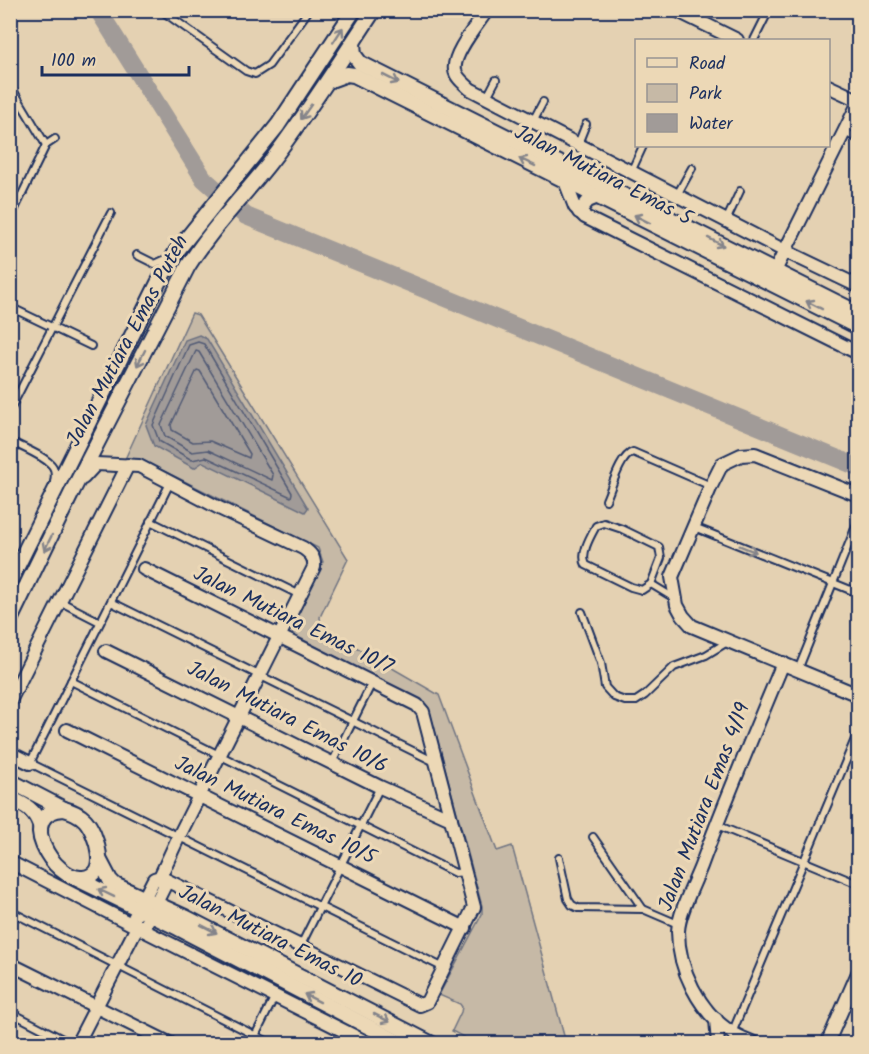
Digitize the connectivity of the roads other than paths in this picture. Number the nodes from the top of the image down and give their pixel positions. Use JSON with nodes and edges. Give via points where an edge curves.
{"nodes":[{"id":1,"x":309,"y":10,"type":"edge"},
{"id":2,"x":354,"y":10,"type":"edge"},
{"id":3,"x":374,"y":10,"type":"edge"},
{"id":4,"x":487,"y":10,"type":"edge"},
{"id":5,"x":676,"y":10,"type":"edge"},
{"id":6,"x":769,"y":10,"type":"edge"},
{"id":7,"x":165,"y":13,"type":"dead end"},
{"id":8,"x":735,"y":39,"type":"edge"},
{"id":9,"x":754,"y":39,"type":"edge"},
{"id":10,"x":352,"y":43,"type":"junction"},
{"id":11,"x":496,"y":80,"type":"dead end"},
{"id":12,"x":328,"y":81,"type":"junction"},
{"id":13,"x":10,"y":85,"type":"edge"},
{"id":14,"x":830,"y":87,"type":"edge"},
{"id":15,"x":487,"y":97,"type":"junction"},
{"id":16,"x":543,"y":102,"type":"dead end"},
{"id":17,"x":858,"y":102,"type":"edge"},
{"id":18,"x":532,"y":121,"type":"junction"},
{"id":19,"x":586,"y":124,"type":"dead end"},
{"id":20,"x":844,"y":132,"type":"junction"},
{"id":21,"x":55,"y":139,"type":"dead end"},
{"id":22,"x":858,"y":139,"type":"edge"},
{"id":23,"x":578,"y":144,"type":"junction"},
{"id":24,"x":46,"y":146,"type":"junction"},
{"id":25,"x":643,"y":147,"type":"edge"},
{"id":26,"x":692,"y":168,"type":"dead end"},
{"id":27,"x":631,"y":172,"type":"junction"},
{"id":28,"x":565,"y":181,"type":"junction"},
{"id":29,"x":740,"y":191,"type":"dead end"},
{"id":30,"x":677,"y":195,"type":"junction"},
{"id":31,"x":598,"y":197,"type":"junction"},
{"id":32,"x":579,"y":212,"type":"junction"},
{"id":33,"x":111,"y":213,"type":"dead end"},
{"id":34,"x":10,"y":219,"type":"edge"},
{"id":35,"x":726,"y":220,"type":"junction"},
{"id":36,"x":785,"y":251,"type":"junction"},
{"id":37,"x":176,"y":252,"type":"junction"},
{"id":38,"x":137,"y":255,"type":"dead end"},
{"id":39,"x":772,"y":277,"type":"junction"},
{"id":40,"x":858,"y":286,"type":"edge"},
{"id":41,"x":10,"y":308,"type":"edge"},
{"id":42,"x":858,"y":313,"type":"edge"},
{"id":43,"x":858,"y":327,"type":"edge"},
{"id":44,"x":53,"y":328,"type":"junction"},
{"id":45,"x":91,"y":346,"type":"dead end"},
{"id":46,"x":858,"y":353,"type":"edge"},
{"id":47,"x":10,"y":410,"type":"edge"},
{"id":48,"x":10,"y":441,"type":"edge"},
{"id":49,"x":128,"y":465,"type":"junction"},
{"id":50,"x":170,"y":482,"type":"junction"},
{"id":51,"x":711,"y":486,"type":"junction"},
{"id":52,"x":73,"y":490,"type":"junction"},
{"id":53,"x":858,"y":495,"type":"edge"},
{"id":54,"x":606,"y":500,"type":"dead end"},
{"id":55,"x":46,"y":511,"type":"junction"},
{"id":56,"x":150,"y":521,"type":"junction"},
{"id":57,"x":858,"y":521,"type":"edge"},
{"id":58,"x":694,"y":527,"type":"junction"},
{"id":59,"x":144,"y":569,"type":"dead end"},
{"id":60,"x":10,"y":581,"type":"edge"},
{"id":61,"x":833,"y":583,"type":"junction"},
{"id":62,"x":651,"y":584,"type":"junction"},
{"id":63,"x":858,"y":593,"type":"edge"},
{"id":64,"x":300,"y":595,"type":"junction"},
{"id":65,"x":61,"y":602,"type":"junction"},
{"id":66,"x":111,"y":602,"type":"junction"},
{"id":67,"x":676,"y":602,"type":"junction"},
{"id":68,"x":582,"y":612,"type":"dead end"},
{"id":69,"x":10,"y":620,"type":"edge"},
{"id":70,"x":100,"y":622,"type":"junction"},
{"id":71,"x":280,"y":636,"type":"junction"},
{"id":72,"x":729,"y":641,"type":"junction"},
{"id":73,"x":106,"y":651,"type":"dead end"},
{"id":74,"x":783,"y":663,"type":"junction"},
{"id":75,"x":798,"y":670,"type":"junction"},
{"id":76,"x":260,"y":675,"type":"junction"},
{"id":77,"x":71,"y":681,"type":"junction"},
{"id":78,"x":372,"y":682,"type":"junction"},
{"id":79,"x":858,"y":695,"type":"edge"},
{"id":80,"x":10,"y":701,"type":"edge"},
{"id":81,"x":240,"y":716,"type":"junction"},
{"id":82,"x":352,"y":722,"type":"junction"},
{"id":83,"x":67,"y":730,"type":"dead end"},
{"id":84,"x":858,"y":732,"type":"edge"},
{"id":85,"x":10,"y":753,"type":"edge"},
{"id":86,"x":219,"y":757,"type":"junction"},
{"id":87,"x":436,"y":762,"type":"junction"},
{"id":88,"x":30,"y":763,"type":"junction"},
{"id":89,"x":332,"y":763,"type":"junction"},
{"id":90,"x":380,"y":787,"type":"junction"},
{"id":91,"x":12,"y":789,"type":"edge"},
{"id":92,"x":38,"y":795,"type":"junction"},
{"id":93,"x":200,"y":796,"type":"junction"},
{"id":94,"x":30,"y":808,"type":"junction"},
{"id":95,"x":64,"y":809,"type":"junction"},
{"id":96,"x":451,"y":819,"type":"junction"},
{"id":97,"x":717,"y":824,"type":"junction"},
{"id":98,"x":40,"y":825,"type":"junction"},
{"id":99,"x":360,"y":826,"type":"junction"},
{"id":100,"x":179,"y":836,"type":"junction"},
{"id":101,"x":593,"y":837,"type":"dead end"},
{"id":102,"x":559,"y":858,"type":"dead end"},
{"id":103,"x":99,"y":859,"type":"junction"},
{"id":104,"x":10,"y":861,"type":"edge"},
{"id":105,"x":805,"y":861,"type":"junction"},
{"id":106,"x":340,"y":865,"type":"junction"},
{"id":107,"x":465,"y":872,"type":"junction"},
{"id":108,"x":73,"y":877,"type":"junction"},
{"id":109,"x":160,"y":877,"type":"junction"},
{"id":110,"x":858,"y":884,"type":"edge"},
{"id":111,"x":147,"y":906,"type":"junction"},
{"id":112,"x":320,"y":906,"type":"junction"},
{"id":113,"x":643,"y":909,"type":"junction"},
{"id":114,"x":10,"y":911,"type":"edge"},
{"id":115,"x":679,"y":924,"type":"junction"},
{"id":116,"x":137,"y":927,"type":"junction"},
{"id":117,"x":465,"y":928,"type":"junction"},
{"id":118,"x":300,"y":947,"type":"junction"},
{"id":119,"x":10,"y":964,"type":"edge"},
{"id":120,"x":117,"y":965,"type":"junction"},
{"id":121,"x":445,"y":968,"type":"junction"},
{"id":122,"x":858,"y":973,"type":"edge"},
{"id":123,"x":276,"y":995,"type":"junction"},
{"id":124,"x":96,"y":1007,"type":"junction"},
{"id":125,"x":10,"y":1012,"type":"edge"},
{"id":126,"x":716,"y":1019,"type":"junction"},
{"id":127,"x":732,"y":1033,"type":"junction"},
{"id":128,"x":255,"y":1035,"type":"junction"},
{"id":129,"x":345,"y":1038,"type":"edge"},
{"id":130,"x":72,"y":1044,"type":"edge"},
{"id":131,"x":77,"y":1044,"type":"edge"},
{"id":132,"x":171,"y":1044,"type":"edge"},
{"id":133,"x":251,"y":1044,"type":"edge"},
{"id":134,"x":272,"y":1044,"type":"edge"},
{"id":135,"x":370,"y":1044,"type":"edge"},
{"id":136,"x":402,"y":1044,"type":"edge"},
{"id":137,"x":432,"y":1044,"type":"edge"},
{"id":138,"x":718,"y":1044,"type":"edge"},
{"id":139,"x":756,"y":1044,"type":"edge"},
{"id":140,"x":827,"y":1044,"type":"edge"}],
"edges":[{"from":1,"to":7,"type":"lane","via":[[269,66],[255,74]]},
{"from":37,"to":2,"type":"street","name":"Jalan Mutiara Emas Puteh","one_way":true,"via":[[278,125]]},
{"from":3,"to":10,"type":"street","name":"Jalan Mutiara Emas Puteh"},
{"from":4,"to":15,"type":"street","via":[[459,51],[454,69],[470,89]]},
{"from":5,"to":8,"type":"street"},
{"from":6,"to":9,"type":"lane"},
{"from":10,"to":12,"type":"street","name":"Jalan Mutiara Emas Puteh"},
{"from":10,"to":39,"type":"street","name":"Jalan Mutiara Emas 5","one_way":true,"via":[[360,63]]},
{"from":11,"to":15,"type":"lane"},
{"from":28,"to":12,"type":"street","name":"Jalan Mutiara Emas 5","one_way":true,"via":[[354,75]]},
{"from":12,"to":52,"type":"street","name":"Jalan Mutiara Emas Puteh","one_way":true,"via":[[188,266]]},
{"from":13,"to":24,"type":"lane"},
{"from":14,"to":17,"type":"street"},
{"from":15,"to":18,"type":"street"},
{"from":16,"to":18,"type":"lane"},
{"from":17,"to":20,"type":"street"},
{"from":18,"to":23,"type":"street"},
{"from":19,"to":23,"type":"lane"},
{"from":20,"to":22,"type":"lane"},
{"from":20,"to":36,"type":"street"},
{"from":21,"to":24,"type":"lane"},
{"from":23,"to":27,"type":"street"},
{"from":24,"to":34,"type":"lane"},
{"from":25,"to":27,"type":"lane"},
{"from":26,"to":30,"type":"lane"},
{"from":27,"to":30,"type":"street"},
{"from":28,"to":31,"type":"street","name":"Jalan Mutiara Emas 5"},
{"from":28,"to":32,"type":"street"},
{"from":29,"to":35,"type":"lane"},
{"from":30,"to":35,"type":"street"},
{"from":31,"to":32,"type":"street","via":[[588,201]]},
{"from":39,"to":31,"type":"street","name":"Jalan Mutiara Emas 5","one_way":true},
{"from":32,"to":46,"type":"street","name":"Jalan Mutiara Emas 5"},
{"from":33,"to":44,"type":"lane"},
{"from":35,"to":36,"type":"street"},
{"from":36,"to":39,"type":"street"},
{"from":36,"to":40,"type":"street"},
{"from":37,"to":38,"type":"lane","via":[[155,264]]},
{"from":37,"to":55,"type":"street","name":"Jalan Mutiara Emas Puteh"},
{"from":39,"to":42,"type":"street","name":"Jalan Mutiara Emas 5"},
{"from":43,"to":39,"type":"street","name":"Jalan Mutiara Emas 5","one_way":true},
{"from":41,"to":44,"type":"lane"},
{"from":44,"to":45,"type":"lane"},
{"from":44,"to":47,"type":"lane"},
{"from":48,"to":55,"type":"lane","via":[[36,454],[55,470]]},
{"from":49,"to":50,"type":"street","via":[[139,466]]},
{"from":49,"to":52,"type":"street","via":[[96,464]]},
{"from":49,"to":65,"type":"street"},
{"from":50,"to":56,"type":"lane"},
{"from":50,"to":64,"type":"street","via":[[303,548],[314,564]]},
{"from":51,"to":53,"type":"street","via":[[719,468],[736,456],[755,454]]},
{"from":51,"to":54,"type":"lane","via":[[633,452],[624,458]]},
{"from":51,"to":58,"type":"street"},
{"from":52,"to":69,"type":"street","name":"Jalan Mutiara Emas Puteh","one_way":true},
{"from":55,"to":60,"type":"street","name":"Jalan Mutiara Emas Puteh"},
{"from":56,"to":64,"type":"lane"},
{"from":56,"to":66,"type":"lane"},
{"from":57,"to":61,"type":"lane"},
{"from":58,"to":61,"type":"lane","one_way":true},
{"from":58,"to":67,"type":"street","via":[[672,577]]},
{"from":59,"to":71,"type":"street","name":"Jalan Mutiara Emas 10/7"},
{"from":61,"to":63,"type":"lane"},
{"from":61,"to":75,"type":"lane"},
{"from":62,"to":62,"type":"lane","via":[[637,589],[585,565],[584,554],[596,526],[608,524],[659,547],[661,558]]},
{"from":62,"to":67,"type":"lane"},
{"from":64,"to":71,"type":"street"},
{"from":65,"to":70,"type":"lane"},
{"from":65,"to":80,"type":"street"},
{"from":66,"to":70,"type":"lane"},
{"from":66,"to":76,"type":"lane"},
{"from":67,"to":72,"type":"street","via":[[692,626]]},
{"from":68,"to":72,"type":"lane","via":[[601,663],[605,687],[614,697],[625,701],[645,695],[674,667]]},
{"from":70,"to":77,"type":"lane"},
{"from":71,"to":76,"type":"street"},
{"from":71,"to":78,"type":"street","name":"Jalan Mutiara Emas 10/7"},
{"from":72,"to":74,"type":"street"},
{"from":73,"to":81,"type":"street","name":"Jalan Mutiara Emas 10/6"},
{"from":74,"to":75,"type":"street"},
{"from":74,"to":97,"type":"street","name":"Jalan Mutiara Emas 4/19"},
{"from":75,"to":79,"type":"street"},
{"from":76,"to":81,"type":"street"},
{"from":76,"to":82,"type":"lane"},
{"from":77,"to":86,"type":"lane"},
{"from":77,"to":88,"type":"lane"},
{"from":78,"to":82,"type":"lane"},
{"from":78,"to":87,"type":"street","name":"Jalan Mutiara Emas 10/7","via":[[423,712]]},
{"from":81,"to":86,"type":"street"},
{"from":81,"to":89,"type":"street","name":"Jalan Mutiara Emas 10/6"},
{"from":82,"to":87,"type":"lane"},
{"from":82,"to":89,"type":"lane"},
{"from":83,"to":93,"type":"street","name":"Jalan Mutiara Emas 10/5"},
{"from":84,"to":105,"type":"lane"},
{"from":85,"to":88,"type":"street"},
{"from":86,"to":93,"type":"street"},
{"from":86,"to":99,"type":"lane"},
{"from":87,"to":96,"type":"street"},
{"from":88,"to":100,"type":"lane"},
{"from":89,"to":90,"type":"street","name":"Jalan Mutiara Emas 10/6"},
{"from":90,"to":96,"type":"street","name":"Jalan Mutiara Emas 10/6"},
{"from":90,"to":99,"type":"lane"},
{"from":91,"to":92,"type":"street"},
{"from":91,"to":94,"type":"street"},
{"from":92,"to":94,"type":"street"},
{"from":92,"to":95,"type":"street"},
{"from":93,"to":100,"type":"street"},
{"from":93,"to":106,"type":"street","name":"Jalan Mutiara Emas 10/5"},
{"from":94,"to":98,"type":"street"},
{"from":95,"to":98,"type":"street","via":[[47,812]]},
{"from":95,"to":103,"type":"street","via":[[86,821],[96,838]]},
{"from":96,"to":107,"type":"street"},
{"from":97,"to":105,"type":"lane"},
{"from":97,"to":115,"type":"street","name":"Jalan Mutiara Emas 4/19"},
{"from":98,"to":108,"type":"street","via":[[51,858],[60,870]]},
{"from":99,"to":106,"type":"lane"},
{"from":99,"to":107,"type":"lane","via":[[455,873]]},
{"from":100,"to":109,"type":"street"},
{"from":100,"to":112,"type":"lane"},
{"from":101,"to":113,"type":"lane"},
{"from":102,"to":113,"type":"lane","via":[[572,905]]},
{"from":103,"to":108,"type":"street","via":[[92,876]]},
{"from":103,"to":111,"type":"street","name":"Jalan Mutiara Emas 10","via":[[115,885]]},
{"from":104,"to":116,"type":"street"},
{"from":105,"to":110,"type":"lane"},
{"from":105,"to":127,"type":"lane"},
{"from":106,"to":112,"type":"lane"},
{"from":106,"to":117,"type":"street","name":"Jalan Mutiara Emas 10/5"},
{"from":107,"to":117,"type":"street","via":[[475,904]]},
{"from":111,"to":108,"type":"street","name":"Jalan Mutiara Emas 10","one_way":true},
{"from":109,"to":111,"type":"street","via":[[154,879]]},
{"from":109,"to":118,"type":"street"},
{"from":111,"to":116,"type":"street","via":[[145,924]]},
{"from":136,"to":111,"type":"street","name":"Jalan Mutiara Emas 10","one_way":true},
{"from":111,"to":137,"type":"street","name":"Jalan Mutiara Emas 10","one_way":true},
{"from":112,"to":118,"type":"lane"},
{"from":112,"to":121,"type":"lane"},
{"from":113,"to":115,"type":"lane"},
{"from":114,"to":120,"type":"lane"},
{"from":115,"to":126,"type":"street","name":"Jalan Mutiara Emas 4/19","via":[[685,970],[695,992]]},
{"from":116,"to":120,"type":"street"},
{"from":116,"to":123,"type":"street"},
{"from":117,"to":121,"type":"street"},
{"from":118,"to":121,"type":"street","via":[[420,1005],[428,1002]]},
{"from":119,"to":124,"type":"street"},
{"from":120,"to":124,"type":"street"},
{"from":120,"to":128,"type":"lane"},
{"from":122,"to":140,"type":"street"},
{"from":123,"to":128,"type":"lane"},
{"from":123,"to":129,"type":"street"},
{"from":124,"to":131,"type":"street"},
{"from":124,"to":132,"type":"street"},
{"from":125,"to":130,"type":"lane"},
{"from":126,"to":127,"type":"street","name":"Jalan Mutiara Emas 4/19"},
{"from":126,"to":138,"type":"street"},
{"from":127,"to":139,"type":"street","name":"Jalan Mutiara Emas 4/19"},
{"from":128,"to":133,"type":"lane"},
{"from":128,"to":134,"type":"lane"},
{"from":129,"to":135,"type":"street"}]}
